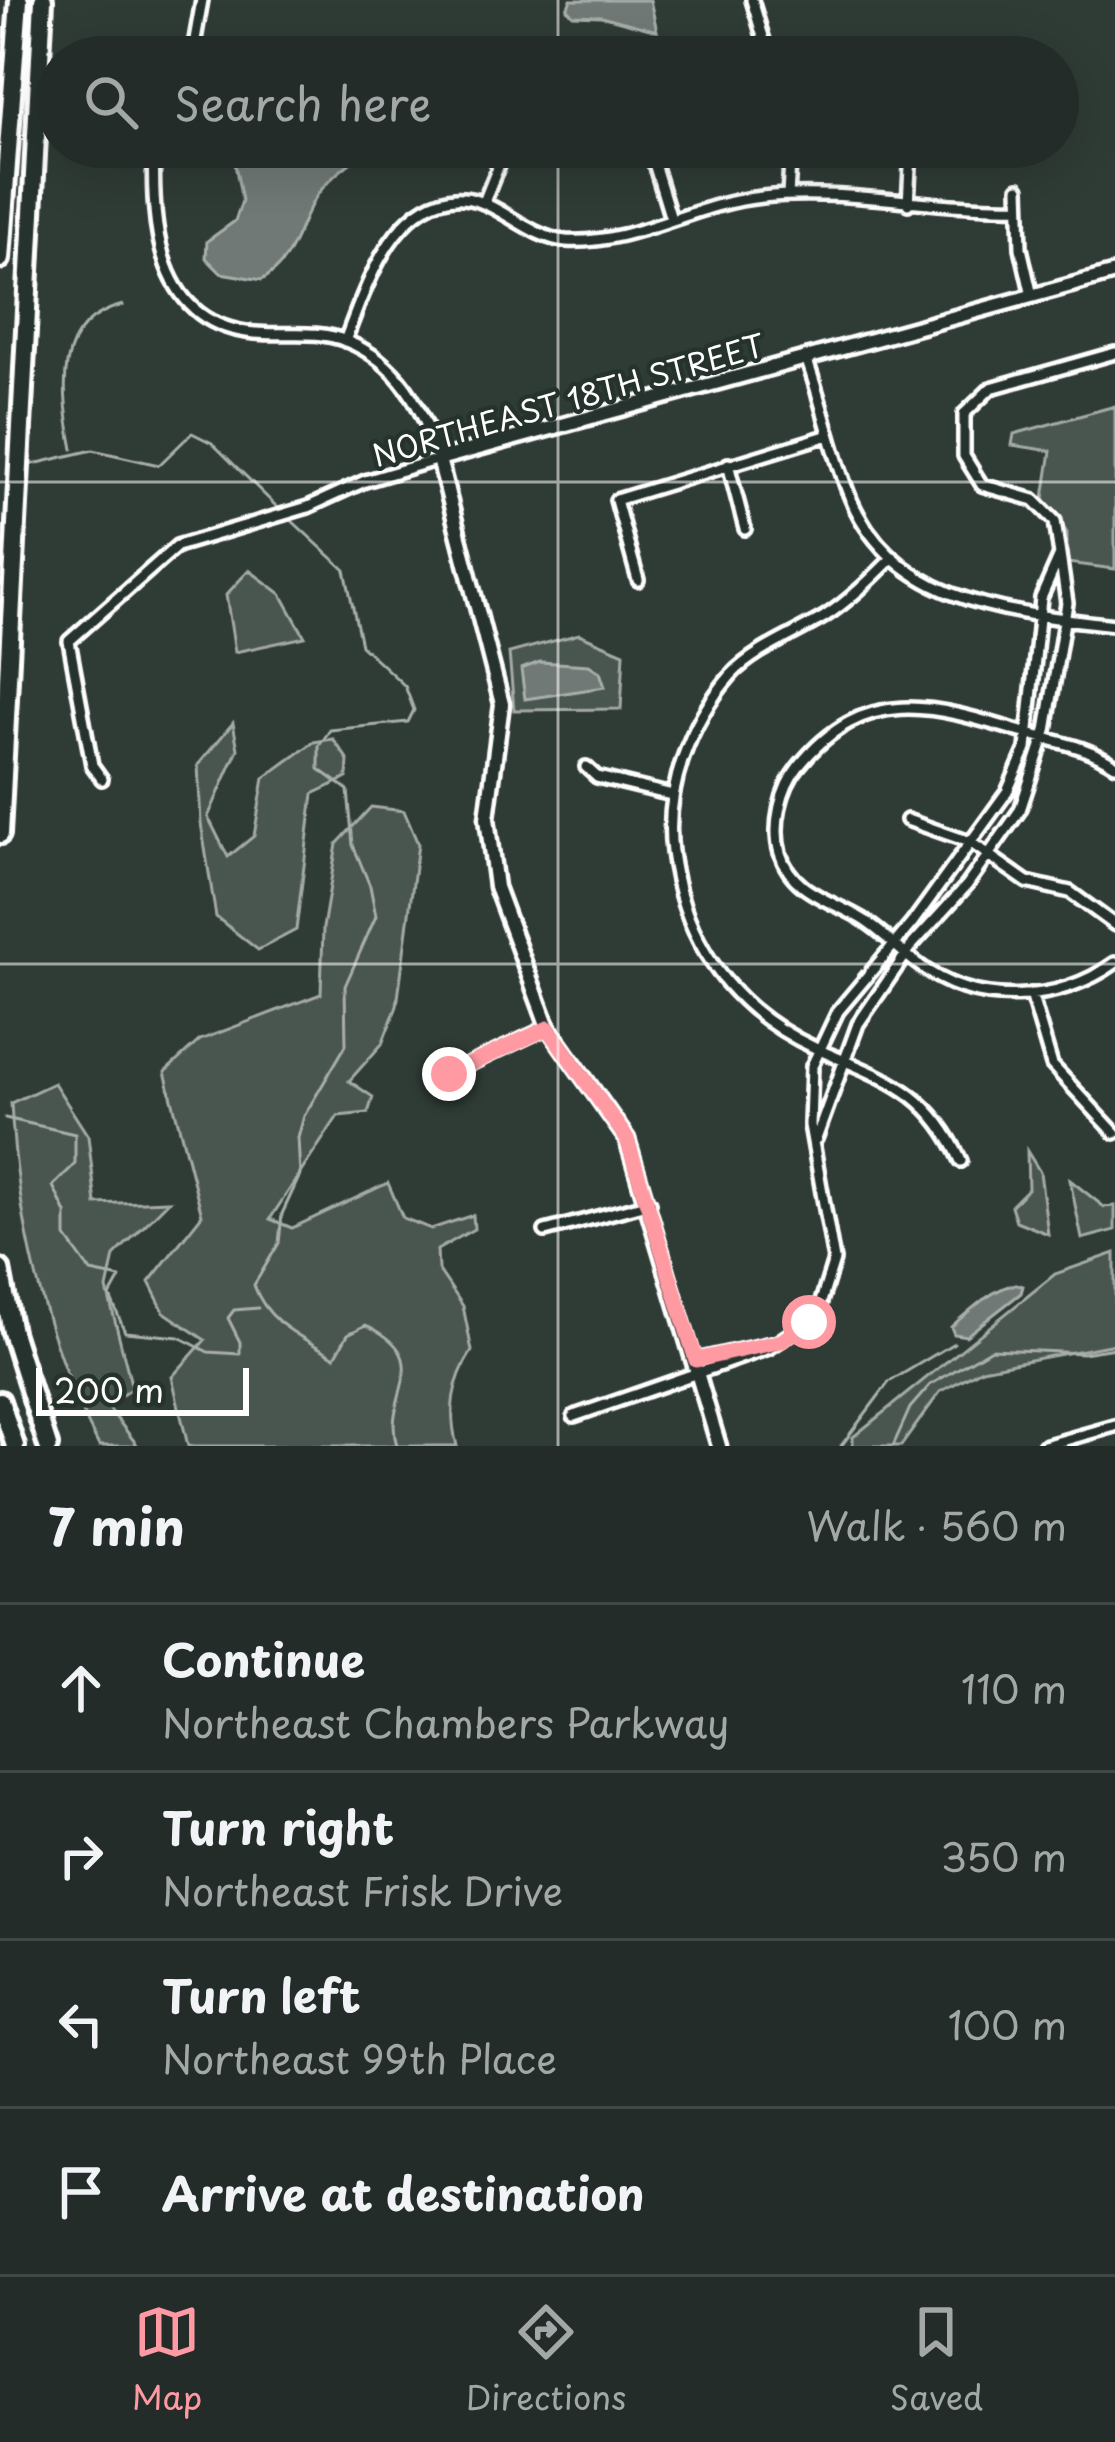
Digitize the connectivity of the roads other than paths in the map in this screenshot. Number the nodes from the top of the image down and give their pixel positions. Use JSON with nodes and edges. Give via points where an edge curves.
{"nodes":[{"id":1,"x":19,"y":0,"type":"edge"},
{"id":2,"x":43,"y":0,"type":"edge"},
{"id":3,"x":202,"y":0,"type":"edge"},
{"id":4,"x":752,"y":0,"type":"edge"},
{"id":5,"x":41,"y":36,"type":"edge"},
{"id":6,"x":196,"y":36,"type":"edge"},
{"id":7,"x":763,"y":36,"type":"edge"},
{"id":8,"x":36,"y":144,"type":"edge"},
{"id":9,"x":154,"y":168,"type":"edge"},
{"id":10,"x":498,"y":168,"type":"edge"},
{"id":11,"x":656,"y":168,"type":"edge"},
{"id":12,"x":790,"y":168,"type":"edge"},
{"id":13,"x":910,"y":168,"type":"edge"},
{"id":14,"x":1019,"y":188,"type":"dead end"},
{"id":15,"x":788,"y":195,"type":"junction"},
{"id":16,"x":484,"y":202,"type":"junction"},
{"id":17,"x":908,"y":204,"type":"junction"},
{"id":18,"x":1017,"y":207,"type":"junction"},
{"id":19,"x":671,"y":219,"type":"junction"},
{"id":20,"x":0,"y":259,"type":"edge"},
{"id":21,"x":1115,"y":273,"type":"edge"},
{"id":22,"x":1032,"y":296,"type":"junction"},
{"id":23,"x":345,"y":340,"type":"junction"},
{"id":24,"x":1115,"y":352,"type":"edge"},
{"id":25,"x":806,"y":358,"type":"junction"},
{"id":26,"x":829,"y":435,"type":"junction"},
{"id":27,"x":439,"y":459,"type":"junction"},
{"id":28,"x":728,"y":464,"type":"junction"},
{"id":29,"x":746,"y":530,"type":"dead end"},
{"id":30,"x":1060,"y":555,"type":"junction"},
{"id":31,"x":892,"y":557,"type":"junction"},
{"id":32,"x":638,"y":580,"type":"dead end"},
{"id":33,"x":1040,"y":615,"type":"junction"},
{"id":34,"x":1065,"y":619,"type":"junction"},
{"id":35,"x":1115,"y":625,"type":"edge"},
{"id":36,"x":1028,"y":734,"type":"junction"},
{"id":37,"x":1044,"y":737,"type":"junction"},
{"id":38,"x":1115,"y":765,"type":"edge"},
{"id":39,"x":586,"y":766,"type":"dead end"},
{"id":40,"x":102,"y":778,"type":"dead end"},
{"id":41,"x":672,"y":795,"type":"junction"},
{"id":42,"x":907,"y":820,"type":"dead end"},
{"id":43,"x":0,"y":834,"type":"edge"},
{"id":44,"x":970,"y":842,"type":"junction"},
{"id":45,"x":989,"y":856,"type":"junction"},
{"id":46,"x":1115,"y":925,"type":"edge"},
{"id":47,"x":894,"y":944,"type":"junction"},
{"id":48,"x":906,"y":953,"type":"junction"},
{"id":49,"x":1115,"y":963,"type":"edge"},
{"id":50,"x":1031,"y":994,"type":"junction"},
{"id":51,"x":548,"y":1028,"type":"junction"},
{"id":52,"x":818,"y":1049,"type":"junction"},
{"id":53,"x":844,"y":1058,"type":"junction"},
{"id":54,"x":449,"y":1074,"type":"dead end"},
{"id":55,"x":1115,"y":1133,"type":"edge"},
{"id":56,"x":815,"y":1144,"type":"junction"},
{"id":57,"x":961,"y":1161,"type":"dead end"},
{"id":58,"x":650,"y":1203,"type":"junction"},
{"id":59,"x":545,"y":1232,"type":"dead end"},
{"id":60,"x":0,"y":1269,"type":"edge"},
{"id":61,"x":698,"y":1365,"type":"junction"},
{"id":62,"x":0,"y":1401,"type":"edge"},
{"id":63,"x":574,"y":1416,"type":"dead end"},
{"id":64,"x":1115,"y":1426,"type":"edge"},
{"id":65,"x":15,"y":1446,"type":"edge"},
{"id":66,"x":48,"y":1446,"type":"edge"},
{"id":67,"x":719,"y":1446,"type":"edge"},
{"id":68,"x":1043,"y":1446,"type":"edge"}],
"edges":[{"from":1,"to":20,"type":"highway"},
{"from":2,"to":5,"type":"highway"},
{"from":3,"to":6,"type":"street"},
{"from":4,"to":7,"type":"street"},
{"from":8,"to":43,"type":"highway"},
{"from":9,"to":23,"type":"street","via":[[156,246],[191,304],[235,329]]},
{"from":10,"to":16,"type":"street"},
{"from":11,"to":19,"type":"street"},
{"from":12,"to":15,"type":"street"},
{"from":13,"to":17,"type":"street"},
{"from":14,"to":18,"type":"street"},
{"from":15,"to":17,"type":"street"},
{"from":15,"to":19,"type":"street"},
{"from":16,"to":19,"type":"street","via":[[560,240],[603,239]]},
{"from":16,"to":23,"type":"street","via":[[444,199],[409,222],[377,264]]},
{"from":17,"to":18,"type":"street"},
{"from":18,"to":22,"type":"street"},
{"from":21,"to":22,"type":"street","name":"NORTHEAST 18TH STREET"},
{"from":22,"to":25,"type":"street","name":"NORTHEAST 18TH STREET"},
{"from":23,"to":27,"type":"street","via":[[401,381]]},
{"from":24,"to":30,"type":"street","via":[[991,388],[964,414],[960,433],[971,472],[982,485],[1044,507],[1055,521]]},
{"from":25,"to":26,"type":"street"},
{"from":25,"to":27,"type":"street","name":"NORTHEAST 18TH STREET"},
{"from":26,"to":28,"type":"street"},
{"from":26,"to":31,"type":"street","via":[[850,496]]},
{"from":27,"to":40,"type":"street","name":"NORTHEAST 18TH STREET","via":[[176,546],[69,641],[92,765]]},
{"from":27,"to":51,"type":"street","via":[[502,704],[489,858]]},
{"from":28,"to":29,"type":"street"},
{"from":28,"to":32,"type":"street","via":[[616,500]]},
{"from":30,"to":33,"type":"street"},
{"from":30,"to":34,"type":"street"},
{"from":31,"to":33,"type":"street","via":[[956,598]]},
{"from":31,"to":41,"type":"street","via":[[826,615],[735,671],[688,742]]},
{"from":33,"to":34,"type":"street"},
{"from":33,"to":36,"type":"street"},
{"from":34,"to":35,"type":"street"},
{"from":34,"to":37,"type":"street"},
{"from":36,"to":37,"type":"street"},
{"from":36,"to":44,"type":"street","via":[[1007,792]]},
{"from":36,"to":47,"type":"street","via":[[955,712],[894,706],[822,739],[793,773],[776,828],[792,877]]},
{"from":37,"to":38,"type":"street"},
{"from":37,"to":45,"type":"street","via":[[1020,810]]},
{"from":39,"to":41,"type":"street","via":[[597,777]]},
{"from":41,"to":52,"type":"street","via":[[676,881],[701,950],[752,1010]]},
{"from":42,"to":44,"type":"street"},
{"from":44,"to":45,"type":"street"},
{"from":44,"to":47,"type":"street"},
{"from":45,"to":46,"type":"street","via":[[1027,882],[1070,892]]},
{"from":45,"to":48,"type":"street"},
{"from":47,"to":48,"type":"street"},
{"from":47,"to":52,"type":"street","via":[[852,990]]},
{"from":48,"to":50,"type":"street","via":[[938,977],[992,995]]},
{"from":48,"to":53,"type":"street"},
{"from":49,"to":50,"type":"street","via":[[1070,989]]},
{"from":50,"to":55,"type":"street","via":[[1052,1065]]},
{"from":51,"to":54,"type":"street"},
{"from":51,"to":58,"type":"street","via":[[627,1139]]},
{"from":52,"to":53,"type":"street"},
{"from":52,"to":56,"type":"street","via":[[808,1100]]},
{"from":53,"to":56,"type":"street"},
{"from":53,"to":57,"type":"street","via":[[906,1088]]},
{"from":56,"to":61,"type":"street","via":[[834,1260],[830,1283],[809,1322],[782,1341]]},
{"from":58,"to":59,"type":"street"},
{"from":58,"to":61,"type":"street"},
{"from":60,"to":66,"type":"highway"},
{"from":61,"to":63,"type":"street"},
{"from":61,"to":67,"type":"street"},
{"from":62,"to":65,"type":"highway"},
{"from":64,"to":68,"type":"street"}]}
